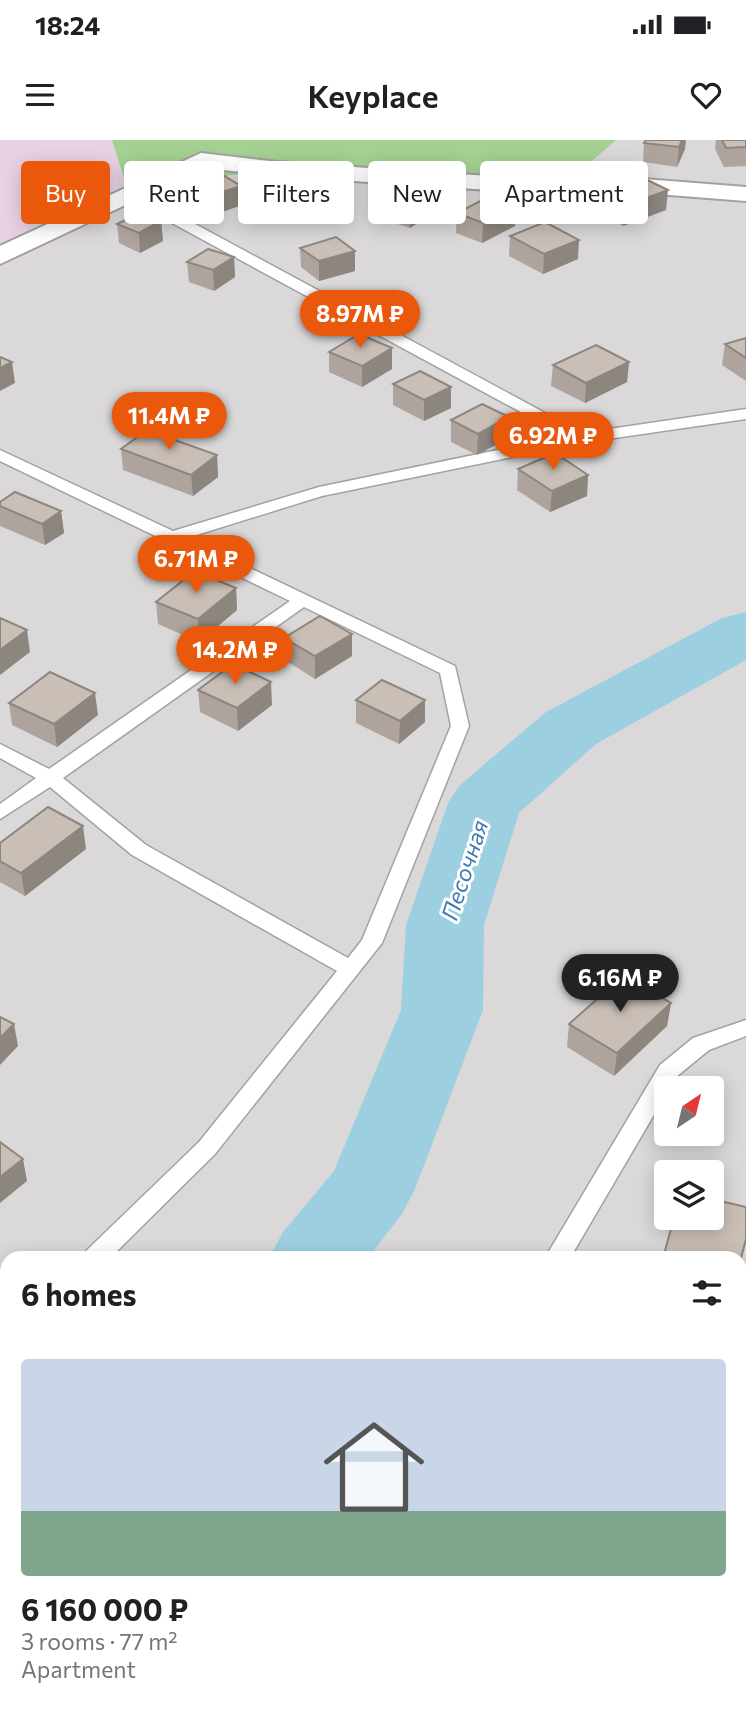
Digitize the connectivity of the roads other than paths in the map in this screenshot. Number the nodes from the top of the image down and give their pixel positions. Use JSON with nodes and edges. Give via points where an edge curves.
{"nodes":[{"id":1,"x":224,"y":163,"type":"edge"},
{"id":2,"x":746,"y":194,"type":"edge"},
{"id":3,"x":124,"y":196,"type":"edge"},
{"id":4,"x":184,"y":224,"type":"edge"},
{"id":5,"x":0,"y":256,"type":"edge"},
{"id":6,"x":746,"y":414,"type":"edge"},
{"id":7,"x":580,"y":438,"type":"junction"},
{"id":8,"x":0,"y":454,"type":"edge"},
{"id":9,"x":172,"y":537,"type":"junction"},
{"id":10,"x":303,"y":600,"type":"junction"},
{"id":11,"x":0,"y":750,"type":"edge"},
{"id":12,"x":50,"y":777,"type":"junction"},
{"id":13,"x":0,"y":813,"type":"edge"},
{"id":14,"x":351,"y":969,"type":"junction"},
{"id":15,"x":746,"y":1028,"type":"edge"},
{"id":16,"x":102,"y":1251,"type":"edge"},
{"id":17,"x":561,"y":1251,"type":"edge"}],
"edges":[{"from":1,"to":2,"type":"street","via":[[504,184],[593,182]]},
{"from":3,"to":5,"type":"street"},
{"from":4,"to":7,"type":"lane"},
{"from":6,"to":7,"type":"lane"},
{"from":7,"to":9,"type":"lane","via":[[319,492]]},
{"from":8,"to":9,"type":"lane"},
{"from":9,"to":10,"type":"lane"},
{"from":10,"to":12,"type":"lane"},
{"from":10,"to":14,"type":"lane","via":[[449,670],[460,726],[371,943]]},
{"from":11,"to":12,"type":"lane"},
{"from":12,"to":13,"type":"lane"},
{"from":12,"to":14,"type":"lane","via":[[139,850]]},
{"from":14,"to":16,"type":"lane","via":[[207,1148]]},
{"from":15,"to":17,"type":"lane","via":[[701,1044],[668,1070]]}]}
